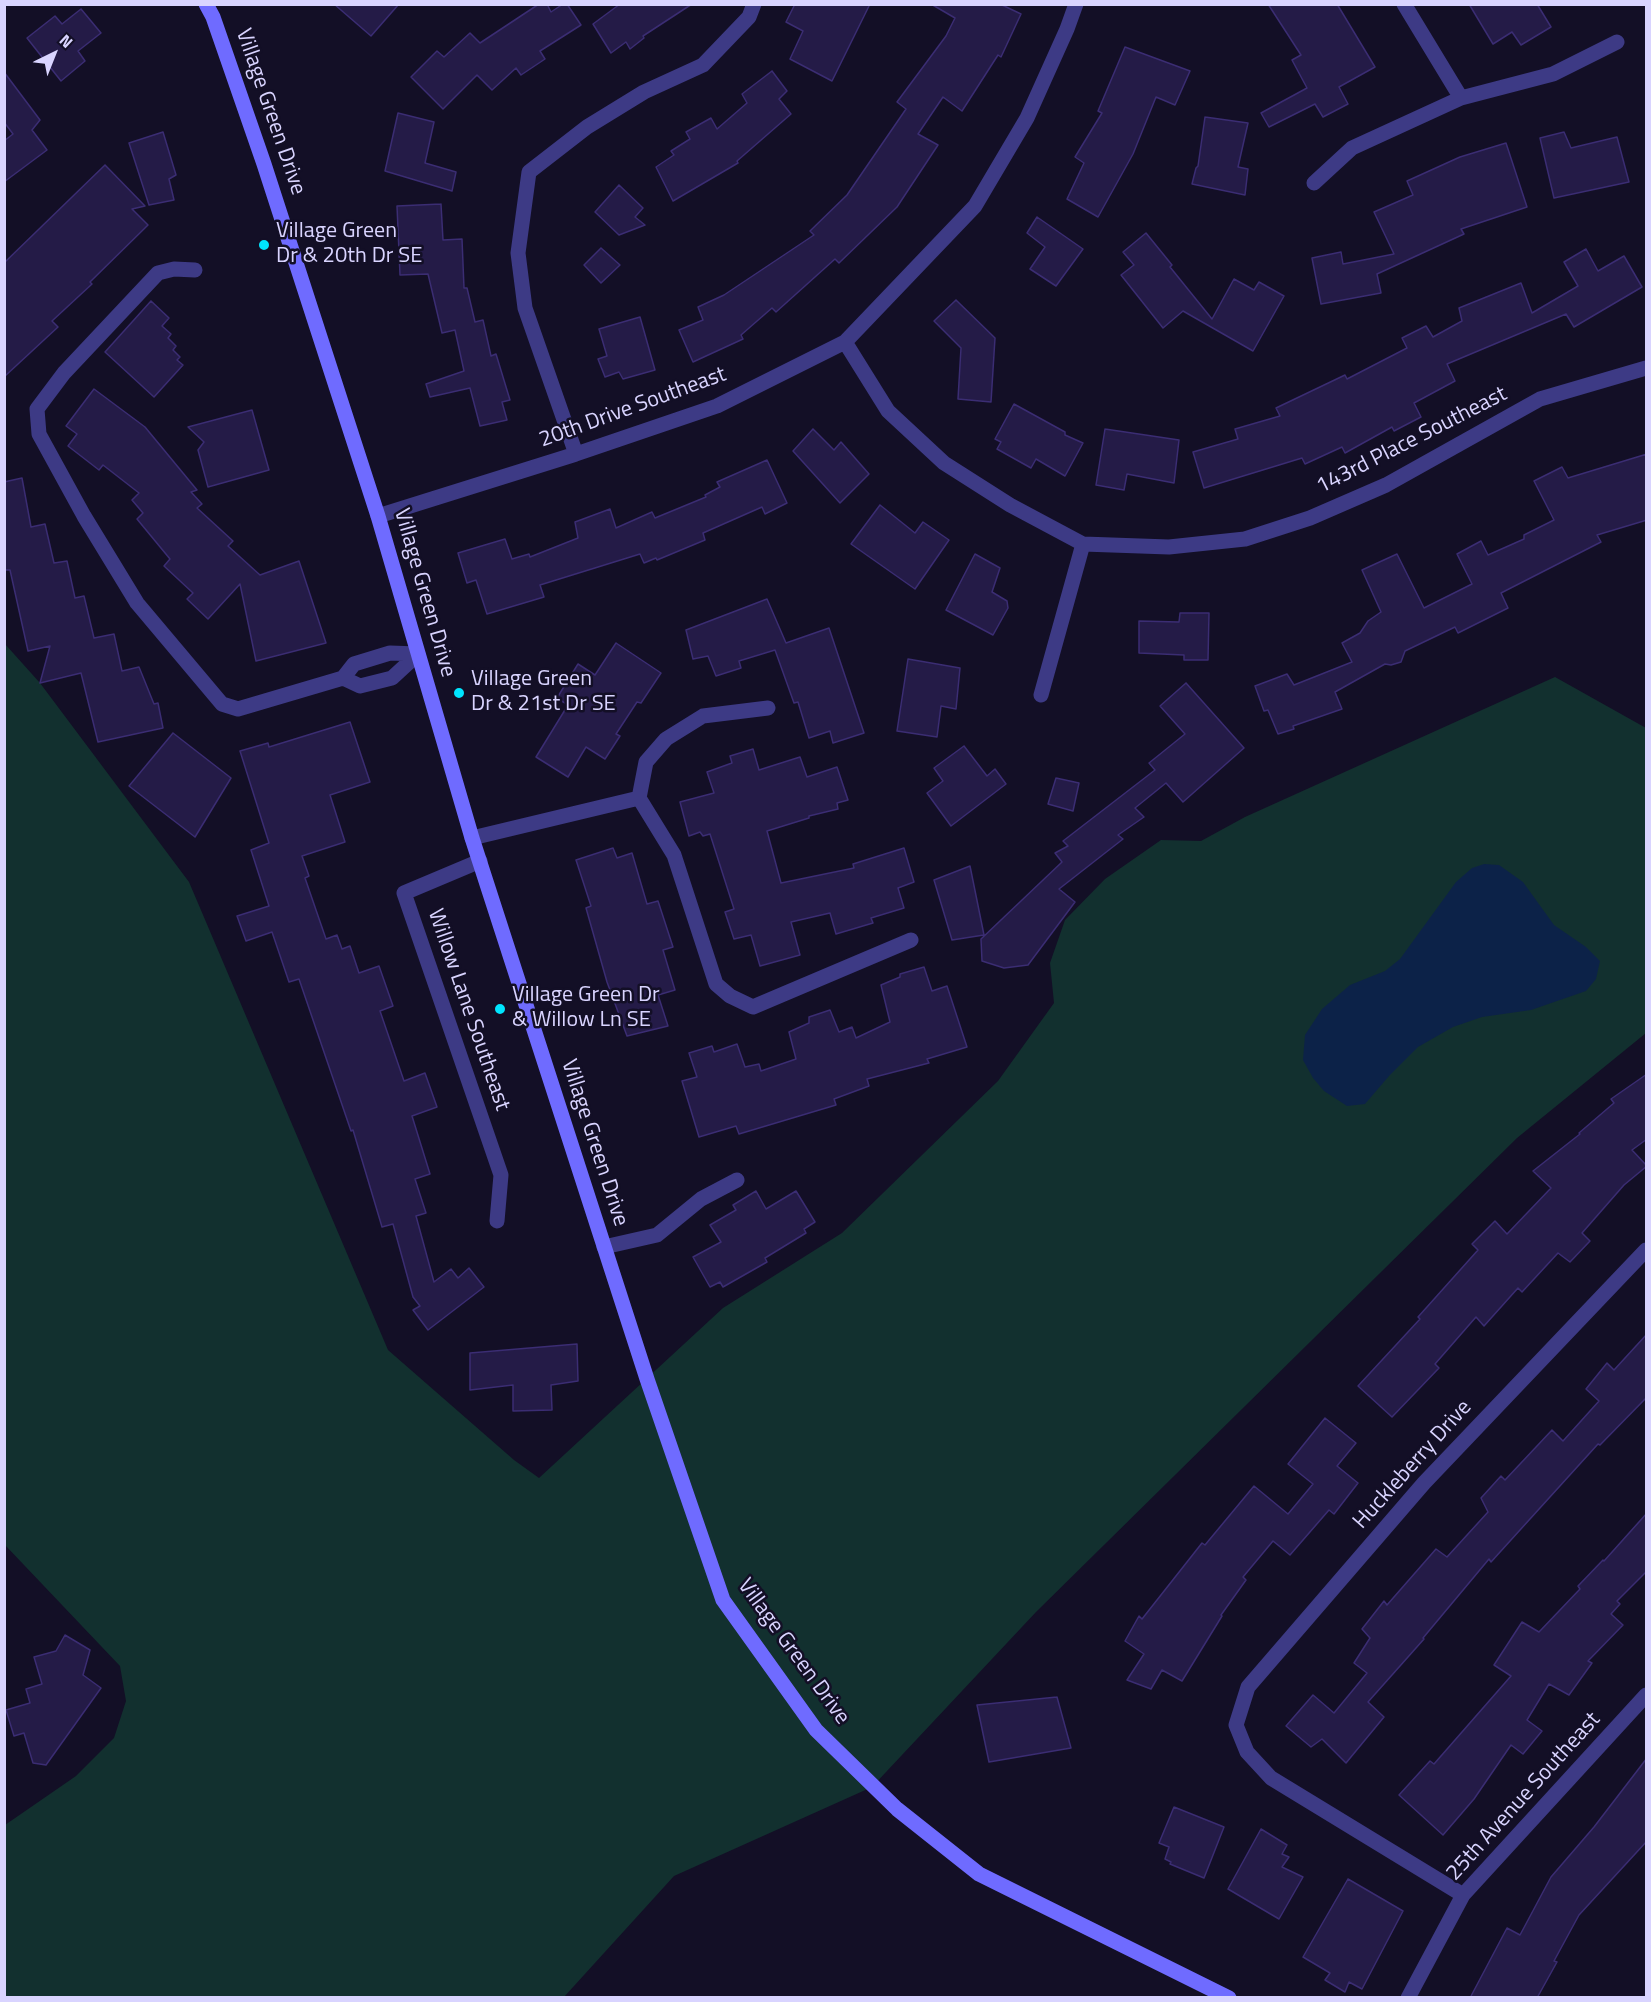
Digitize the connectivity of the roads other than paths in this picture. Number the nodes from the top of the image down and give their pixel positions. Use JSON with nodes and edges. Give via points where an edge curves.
{"nodes":[{"id":1,"x":206,"y":4,"type":"edge"},
{"id":2,"x":754,"y":4,"type":"edge"},
{"id":3,"x":1076,"y":4,"type":"edge"},
{"id":4,"x":1404,"y":4,"type":"edge"},
{"id":5,"x":1617,"y":42,"type":"dead end"},
{"id":6,"x":1461,"y":98,"type":"junction"},
{"id":7,"x":1314,"y":183,"type":"dead end"},
{"id":8,"x":195,"y":270,"type":"dead end"},
{"id":9,"x":845,"y":342,"type":"junction"},
{"id":10,"x":1647,"y":369,"type":"edge"},
{"id":11,"x":576,"y":454,"type":"junction"},
{"id":12,"x":378,"y":516,"type":"junction"},
{"id":13,"x":1083,"y":544,"type":"junction"},
{"id":14,"x":418,"y":654,"type":"junction"},
{"id":15,"x":343,"y":678,"type":"junction"},
{"id":16,"x":1041,"y":695,"type":"dead end"},
{"id":17,"x":768,"y":708,"type":"dead end"},
{"id":18,"x":639,"y":798,"type":"junction"},
{"id":19,"x":472,"y":838,"type":"junction"},
{"id":20,"x":480,"y":861,"type":"junction"},
{"id":21,"x":911,"y":940,"type":"dead end"},
{"id":22,"x":737,"y":1180,"type":"dead end"},
{"id":23,"x":496,"y":1221,"type":"dead end"},
{"id":24,"x":604,"y":1248,"type":"junction"},
{"id":25,"x":1647,"y":1250,"type":"edge"},
{"id":26,"x":1647,"y":1695,"type":"edge"},
{"id":27,"x":1463,"y":1895,"type":"junction"},
{"id":28,"x":1229,"y":1998,"type":"edge"},
{"id":29,"x":1408,"y":1998,"type":"edge"}],
"edges":[{"from":1,"to":12,"type":"street","name":"Village Green Drive","via":[[246,108]]},
{"from":2,"to":11,"type":"street","via":[[749,17],[703,65],[644,92],[596,121],[529,172],[518,253],[525,308]]},
{"from":3,"to":9,"type":"street","name":"20th Drive Southeast","via":[[1027,118],[975,206]]},
{"from":4,"to":6,"type":"street"},
{"from":5,"to":6,"type":"street","via":[[1553,74]]},
{"from":6,"to":7,"type":"street","via":[[1352,148]]},
{"from":8,"to":15,"type":"street","via":[[158,273],[64,373],[37,409],[39,434],[137,603],[222,704],[238,710]]},
{"from":9,"to":11,"type":"street","name":"20th Drive Southeast","via":[[717,406]]},
{"from":9,"to":13,"type":"street","name":"143rd Place Southeast","via":[[888,411],[944,463],[1010,505]]},
{"from":10,"to":13,"type":"street","name":"143rd Place Southeast","via":[[1540,399],[1386,485],[1310,518],[1245,539],[1169,547]]},
{"from":11,"to":12,"type":"street","name":"20th Drive Southeast"},
{"from":12,"to":14,"type":"street","name":"Village Green Drive"},
{"from":13,"to":16,"type":"street"},
{"from":14,"to":15,"type":"street","via":[[390,653],[354,664]]},
{"from":14,"to":15,"type":"street","via":[[392,678],[360,686]]},
{"from":14,"to":19,"type":"street","name":"Village Green Drive"},
{"from":17,"to":18,"type":"street","via":[[703,716],[666,739],[646,762]]},
{"from":18,"to":19,"type":"street"},
{"from":18,"to":21,"type":"street","via":[[674,855],[716,984],[730,996],[753,1007]]},
{"from":19,"to":20,"type":"street","name":"Village Green Drive"},
{"from":20,"to":23,"type":"street","name":"Willow Lane Southeast","via":[[404,893],[501,1175]]},
{"from":20,"to":24,"type":"street","name":"Village Green Drive"},
{"from":22,"to":24,"type":"street","via":[[701,1199],[657,1234]]},
{"from":24,"to":28,"type":"street","name":"Village Green Drive","via":[[723,1600],[816,1730],[897,1809],[979,1874]]},
{"from":25,"to":27,"type":"street","name":"Huckleberry Drive","via":[[1424,1483],[1248,1687],[1236,1725],[1247,1752],[1271,1778]]},
{"from":26,"to":27,"type":"street","name":"25th Avenue Southeast"},
{"from":27,"to":29,"type":"street","name":"25th Avenue Southeast"}]}
